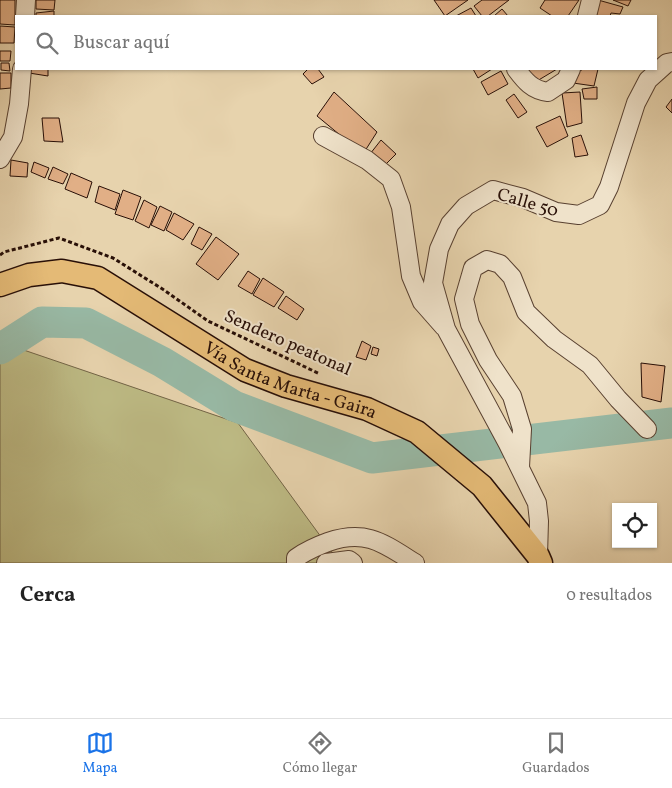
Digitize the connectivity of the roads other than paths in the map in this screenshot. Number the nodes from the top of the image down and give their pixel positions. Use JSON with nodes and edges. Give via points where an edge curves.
{"nodes":[{"id":1,"x":26,"y":0,"type":"edge"},
{"id":2,"x":592,"y":0,"type":"edge"},
{"id":3,"x":25,"y":15,"type":"edge"},
{"id":4,"x":586,"y":15,"type":"edge"},
{"id":5,"x":672,"y":62,"type":"edge"},
{"id":6,"x":22,"y":70,"type":"edge"},
{"id":7,"x":517,"y":70,"type":"edge"},
{"id":8,"x":571,"y":70,"type":"edge"},
{"id":9,"x":323,"y":136,"type":"dead end"},
{"id":10,"x":0,"y":159,"type":"edge"},
{"id":11,"x":0,"y":285,"type":"edge"},
{"id":12,"x":446,"y":329,"type":"junction"},
{"id":13,"x":647,"y":429,"type":"dead end"},
{"id":14,"x":519,"y":470,"type":"junction"},
{"id":15,"x":540,"y":560,"type":"edge"},
{"id":16,"x":296,"y":563,"type":"edge"},
{"id":17,"x":326,"y":563,"type":"edge"},
{"id":18,"x":353,"y":563,"type":"edge"},
{"id":19,"x":415,"y":563,"type":"edge"}],
"edges":[{"from":1,"to":3,"type":"street"},
{"from":2,"to":4,"type":"street"},
{"from":5,"to":12,"type":"street","name":"Calle 50","via":[[648,80],[636,103],[600,205],[579,215],[556,212],[493,190],[466,206],[450,224],[439,249],[433,283]]},
{"from":6,"to":10,"type":"street","via":[[13,137]]},
{"from":7,"to":8,"type":"street","via":[[535,89],[548,92],[566,80]]},
{"from":9,"to":12,"type":"street","via":[[368,160],[391,178],[401,207],[411,276],[422,302]]},
{"from":11,"to":15,"type":"main road","name":"Vía Santa Marta - Gaira","via":[[29,275],[62,271],[98,278],[244,370],[286,386],[368,409],[417,432],[482,486]]},
{"from":12,"to":14,"type":"street","name":"Calle 50"},
{"from":13,"to":14,"type":"street","via":[[590,365],[554,339],[526,312],[512,277],[500,264],[487,260],[473,268],[464,299],[470,324],[488,360],[512,396],[522,429]]},
{"from":14,"to":15,"type":"street","name":"Calle 50","via":[[537,503]]},
{"from":16,"to":19,"type":"street","via":[[296,558],[344,536],[368,538]]},
{"from":17,"to":18,"type":"street","via":[[349,560]]}]}
